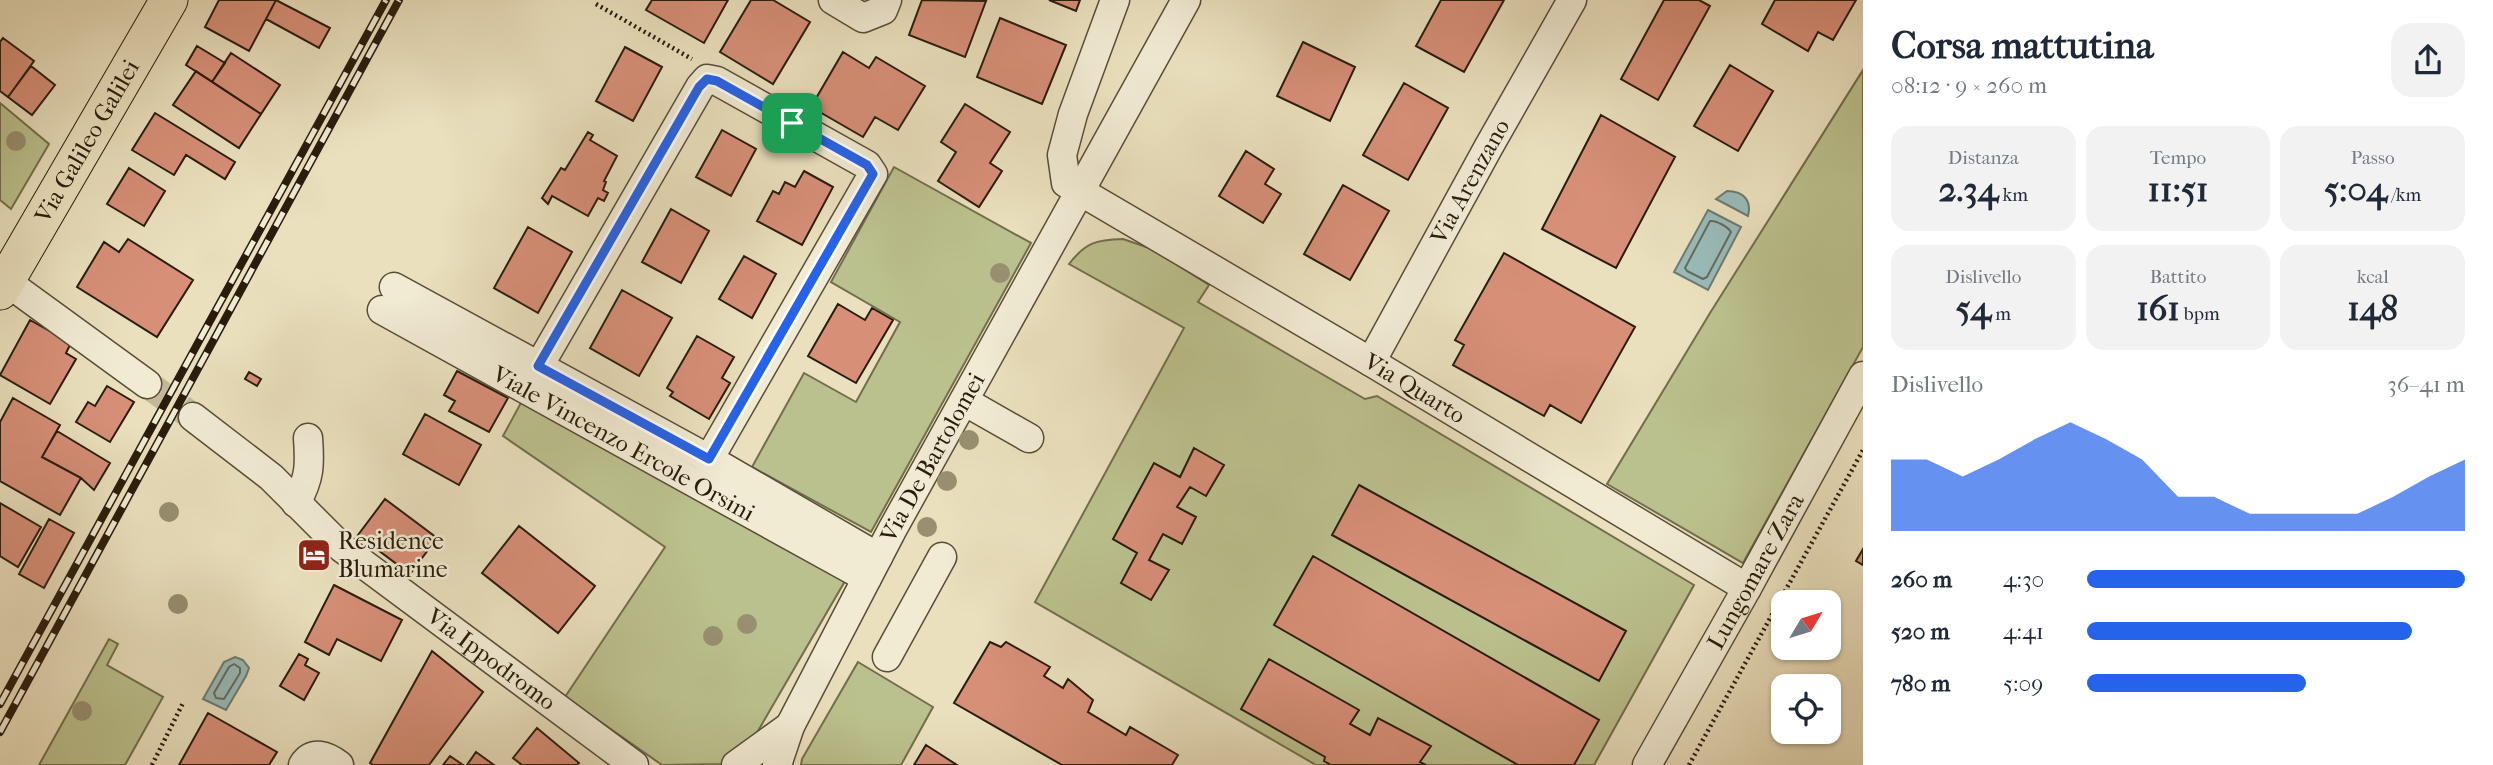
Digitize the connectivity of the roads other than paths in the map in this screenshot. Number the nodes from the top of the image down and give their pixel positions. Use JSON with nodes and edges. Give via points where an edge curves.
{"nodes":[{"id":1,"x":169,"y":0,"type":"edge"},
{"id":2,"x":834,"y":0,"type":"edge"},
{"id":3,"x":887,"y":0,"type":"edge"},
{"id":4,"x":1115,"y":0,"type":"edge"},
{"id":5,"x":1186,"y":0,"type":"edge"},
{"id":6,"x":1572,"y":0,"type":"edge"},
{"id":7,"x":1080,"y":192,"type":"junction"},
{"id":8,"x":2,"y":283,"type":"edge"},
{"id":9,"x":1371,"y":362,"type":"junction"},
{"id":10,"x":538,"y":366,"type":"junction"},
{"id":11,"x":1863,"y":376,"type":"edge"},
{"id":12,"x":148,"y":384,"type":"tunnel mouth"},
{"id":13,"x":964,"y":401,"type":"junction"},
{"id":14,"x":193,"y":417,"type":"tunnel mouth"},
{"id":15,"x":308,"y":438,"type":"dead end"},
{"id":16,"x":1029,"y":438,"type":"dead end"},
{"id":17,"x":709,"y":459,"type":"junction"},
{"id":18,"x":296,"y":503,"type":"junction"},
{"id":19,"x":942,"y":557,"type":"dead end"},
{"id":20,"x":873,"y":568,"type":"junction"},
{"id":21,"x":1748,"y":588,"type":"junction"},
{"id":22,"x":887,"y":657,"type":"dead end"},
{"id":23,"x":790,"y":726,"type":"junction"},
{"id":24,"x":634,"y":764,"type":"edge"},
{"id":25,"x":303,"y":765,"type":"edge"},
{"id":26,"x":339,"y":765,"type":"edge"},
{"id":27,"x":736,"y":765,"type":"edge"},
{"id":28,"x":777,"y":765,"type":"edge"},
{"id":29,"x":1647,"y":765,"type":"edge"}],
"edges":[{"from":1,"to":8,"type":"main road","name":"Via Galileo Galilei"},
{"from":2,"to":3,"type":"street","via":[[863,18],[883,10]]},
{"from":4,"to":7,"type":"street","via":[[1062,155],[1066,183]]},
{"from":5,"to":7,"type":"street","name":"Via De Bartolomei"},
{"from":6,"to":9,"type":"street","name":"Via Arenzano"},
{"from":7,"to":9,"type":"street","name":"Via Quarto"},
{"from":7,"to":13,"type":"street","name":"Via De Bartolomei"},
{"from":8,"to":12,"type":"street"},
{"from":9,"to":21,"type":"street","name":"Via Quarto"},
{"from":10,"to":17,"type":"street","name":"Viale Vincenzo Ercole Orsini"},
{"from":10,"to":17,"type":"street","name":"Viale Vincenzo Ercole Orsini","via":[[699,87],[707,79],[717,81],[867,165],[873,174]]},
{"from":10,"to":20,"type":"street","name":"Viale Vincenzo Ercole Orsini","via":[[388,298],[446,343]]},
{"from":11,"to":21,"type":"street","name":"Lungomare Zara"},
{"from":13,"to":16,"type":"street"},
{"from":13,"to":20,"type":"street","name":"Via De Bartolomei"},
{"from":14,"to":18,"type":"street","name":"Via Ippodromo","via":[[271,477]]},
{"from":15,"to":18,"type":"street","via":[[310,469]]},
{"from":17,"to":20,"type":"street","name":"Viale Vincenzo Ercole Orsini"},
{"from":18,"to":24,"type":"street","name":"Via Ippodromo","via":[[342,548]]},
{"from":19,"to":22,"type":"street"},
{"from":20,"to":23,"type":"street","name":"Via De Bartolomei"},
{"from":21,"to":29,"type":"street","name":"Lungomare Zara"},
{"from":23,"to":27,"type":"street","name":"Via De Bartolomei"},
{"from":23,"to":28,"type":"street","name":"Via De Bartolomei"},
{"from":25,"to":26,"type":"street","via":[[314,755]]}]}
